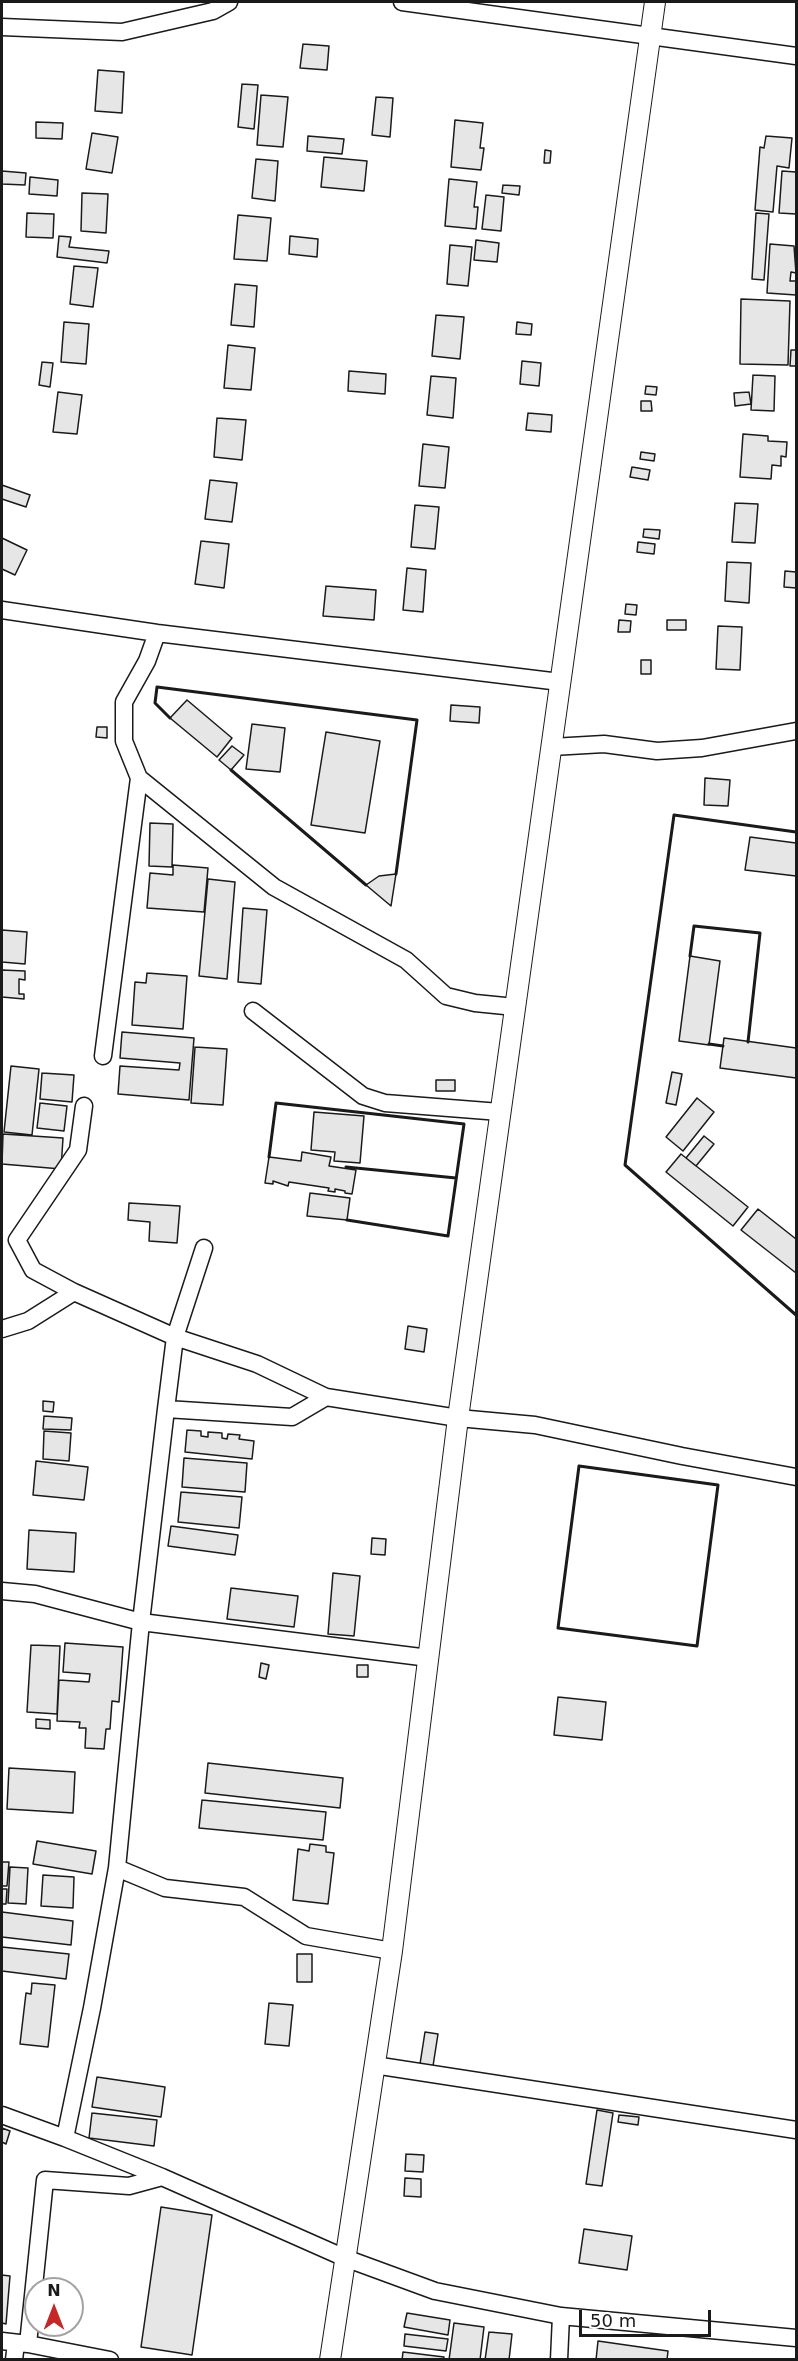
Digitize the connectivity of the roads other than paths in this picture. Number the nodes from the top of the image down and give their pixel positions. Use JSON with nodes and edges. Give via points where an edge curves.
{"nodes":[{"id":1,"x":229,"y":2,"type":"edge"},
{"id":2,"x":402,"y":2,"type":"edge"},
{"id":3,"x":655,"y":2,"type":"edge"},
{"id":4,"x":2,"y":27,"type":"edge"},
{"id":5,"x":650,"y":35,"type":"junction"},
{"id":6,"x":796,"y":56,"type":"edge"},
{"id":7,"x":2,"y":610,"type":"edge"},
{"id":8,"x":156,"y":633,"type":"junction"},
{"id":9,"x":560,"y":682,"type":"junction"},
{"id":10,"x":796,"y":731,"type":"edge"},
{"id":11,"x":552,"y":747,"type":"junction"},
{"id":12,"x":139,"y":778,"type":"junction"},
{"id":13,"x":515,"y":1007,"type":"junction"},
{"id":14,"x":253,"y":1011,"type":"dead end"},
{"id":15,"x":103,"y":1056,"type":"dead end"},
{"id":16,"x":84,"y":1106,"type":"dead end"},
{"id":17,"x":500,"y":1112,"type":"junction"},
{"id":18,"x":204,"y":1248,"type":"dead end"},
{"id":19,"x":74,"y":1292,"type":"junction"},
{"id":20,"x":2,"y":1329,"type":"edge"},
{"id":21,"x":175,"y":1337,"type":"junction"},
{"id":22,"x":326,"y":1397,"type":"junction"},
{"id":23,"x":166,"y":1409,"type":"junction"},
{"id":24,"x":458,"y":1418,"type":"junction"},
{"id":25,"x":796,"y":1477,"type":"edge"},
{"id":26,"x":2,"y":1591,"type":"edge"},
{"id":27,"x":141,"y":1622,"type":"junction"},
{"id":28,"x":429,"y":1658,"type":"junction"},
{"id":29,"x":117,"y":1868,"type":"junction"},
{"id":30,"x":392,"y":1951,"type":"junction"},
{"id":31,"x":374,"y":2065,"type":"junction"},
{"id":32,"x":2,"y":2115,"type":"edge"},
{"id":33,"x":796,"y":2130,"type":"edge"},
{"id":34,"x":65,"y":2138,"type":"junction"},
{"id":35,"x":162,"y":2177,"type":"junction"},
{"id":36,"x":345,"y":2258,"type":"junction"},
{"id":37,"x":561,"y":2316,"type":"junction"},
{"id":38,"x":796,"y":2338,"type":"edge"},
{"id":39,"x":15,"y":2347,"type":"edge"},
{"id":40,"x":110,"y":2360,"type":"edge"},
{"id":41,"x":330,"y":2360,"type":"edge"},
{"id":42,"x":559,"y":2360,"type":"edge"}],
"edges":[{"from":1,"to":4,"type":"street","via":[[213,11],[122,32]]},
{"from":2,"to":5,"type":"street"},
{"from":3,"to":5,"type":"street"},
{"from":5,"to":6,"type":"street"},
{"from":5,"to":9,"type":"street"},
{"from":7,"to":8,"type":"street"},
{"from":8,"to":9,"type":"street"},
{"from":8,"to":12,"type":"street","via":[[147,661],[124,702],[124,741]]},
{"from":9,"to":11,"type":"street"},
{"from":10,"to":11,"type":"street","via":[[702,748],[657,751],[604,744]]},
{"from":11,"to":13,"type":"street"},
{"from":12,"to":13,"type":"street","via":[[274,887],[406,960],[446,996]]},
{"from":12,"to":15,"type":"street"},
{"from":13,"to":17,"type":"street"},
{"from":14,"to":17,"type":"street","via":[[363,1096],[385,1103]]},
{"from":16,"to":19,"type":"street","via":[[78,1150],[18,1240],[33,1270]]},
{"from":17,"to":24,"type":"street"},
{"from":18,"to":21,"type":"street"},
{"from":19,"to":20,"type":"street","via":[[28,1321]]},
{"from":19,"to":21,"type":"street"},
{"from":21,"to":22,"type":"street","via":[[257,1364]]},
{"from":21,"to":23,"type":"street"},
{"from":22,"to":23,"type":"street","via":[[292,1417]]},
{"from":22,"to":24,"type":"street"},
{"from":23,"to":27,"type":"street"},
{"from":24,"to":25,"type":"street","via":[[535,1425]]},
{"from":24,"to":28,"type":"street"},
{"from":26,"to":27,"type":"street","via":[[35,1594]]},
{"from":27,"to":28,"type":"street"},
{"from":27,"to":29,"type":"street"},
{"from":28,"to":30,"type":"street"},
{"from":29,"to":30,"type":"street","via":[[165,1888],[244,1897],[306,1936]]},
{"from":29,"to":34,"type":"street"},
{"from":30,"to":31,"type":"street"},
{"from":31,"to":33,"type":"street"},
{"from":31,"to":36,"type":"street"},
{"from":32,"to":34,"type":"street"},
{"from":34,"to":35,"type":"street"},
{"from":35,"to":36,"type":"street"},
{"from":35,"to":39,"type":"street","via":[[129,2186],[45,2180]]},
{"from":36,"to":37,"type":"street","via":[[435,2291]]},
{"from":36,"to":41,"type":"street"},
{"from":37,"to":38,"type":"street"},
{"from":37,"to":42,"type":"street"},
{"from":39,"to":40,"type":"street"}]}
